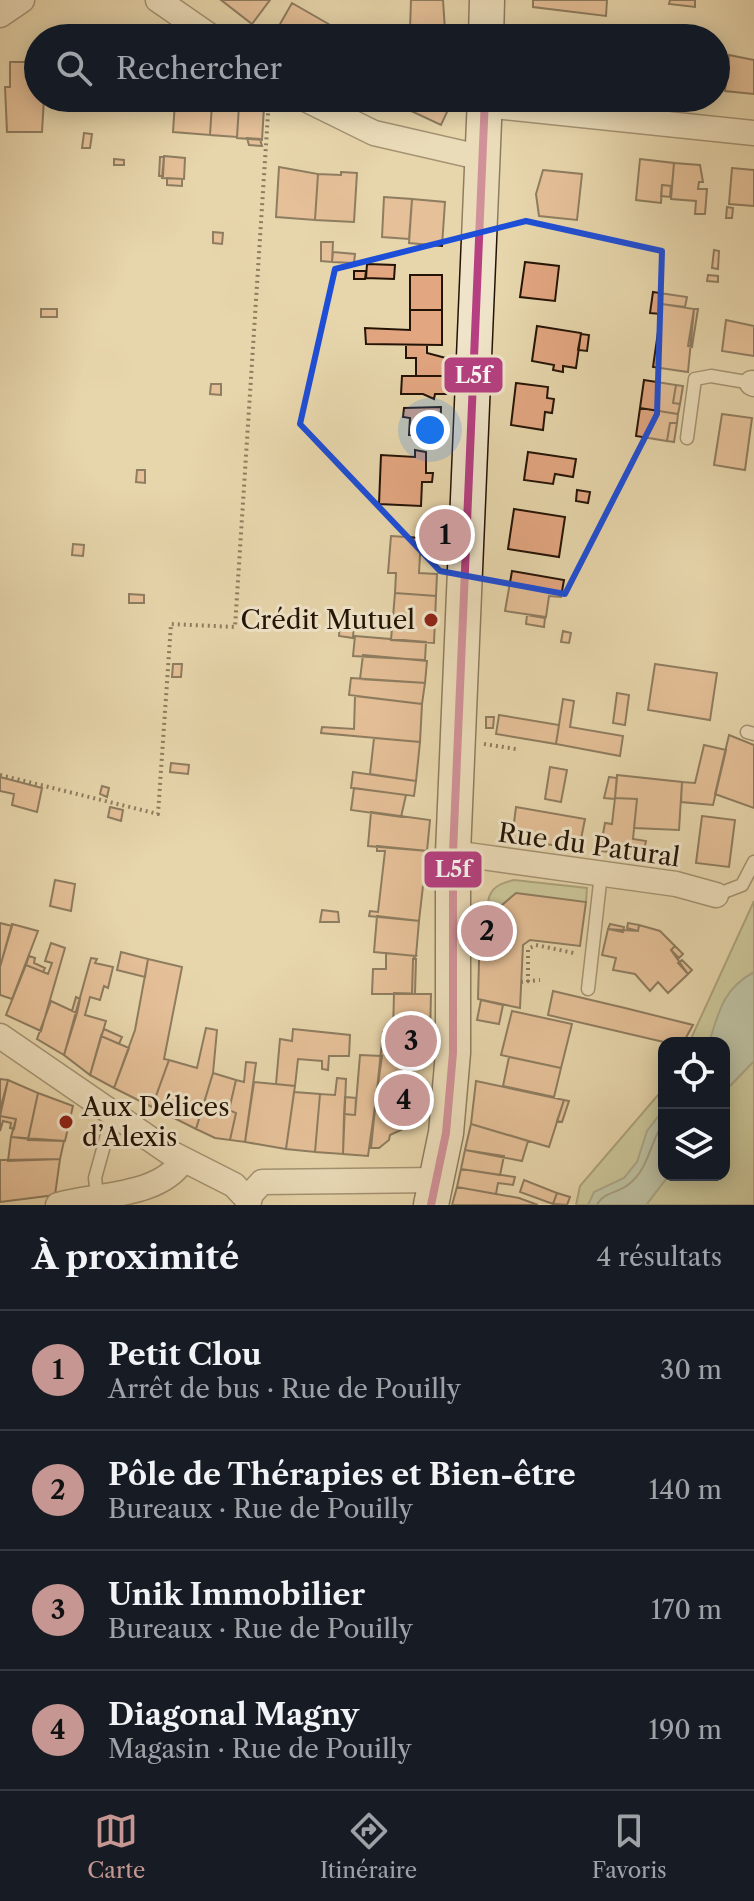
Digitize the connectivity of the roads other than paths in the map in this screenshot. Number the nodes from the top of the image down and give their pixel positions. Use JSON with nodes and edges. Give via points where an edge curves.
{"nodes":[{"id":1,"x":22,"y":0,"type":"edge"},
{"id":2,"x":158,"y":0,"type":"edge"},
{"id":3,"x":487,"y":0,"type":"edge"},
{"id":4,"x":0,"y":15,"type":"edge"},
{"id":5,"x":193,"y":24,"type":"edge"},
{"id":6,"x":486,"y":24,"type":"edge"},
{"id":7,"x":331,"y":112,"type":"edge"},
{"id":8,"x":485,"y":112,"type":"edge"},
{"id":9,"x":577,"y":112,"type":"edge"},
{"id":10,"x":754,"y":133,"type":"edge"},
{"id":11,"x":483,"y":158,"type":"junction"},
{"id":12,"x":753,"y":383,"type":"edge"},
{"id":13,"x":687,"y":438,"type":"dead end"},
{"id":14,"x":453,"y":853,"type":"junction"},
{"id":15,"x":754,"y":862,"type":"edge"},
{"id":16,"x":601,"y":874,"type":"junction"},
{"id":17,"x":716,"y":895,"type":"joint"},
{"id":18,"x":588,"y":989,"type":"dead end"},
{"id":19,"x":0,"y":1036,"type":"edge"},
{"id":20,"x":104,"y":1107,"type":"junction"},
{"id":21,"x":183,"y":1160,"type":"junction"},
{"id":22,"x":224,"y":1179,"type":"junction"},
{"id":23,"x":153,"y":1185,"type":"junction"},
{"id":24,"x":434,"y":1192,"type":"edge"},
{"id":25,"x":97,"y":1195,"type":"junction"},
{"id":26,"x":253,"y":1196,"type":"edge"},
{"id":27,"x":58,"y":1205,"type":"edge"}],
"edges":[{"from":1,"to":4,"type":"street"},
{"from":2,"to":5,"type":"street"},
{"from":3,"to":6,"type":"main road"},
{"from":7,"to":11,"type":"street","via":[[374,133]]},
{"from":8,"to":11,"type":"main road"},
{"from":9,"to":10,"type":"street"},
{"from":11,"to":14,"type":"main road"},
{"from":12,"to":13,"type":"lane","via":[[711,376],[695,379]]},
{"from":14,"to":16,"type":"street","name":"Rue du Patural"},
{"from":14,"to":24,"type":"main road","via":[[453,1053]]},
{"from":15,"to":17,"type":"lane","via":[[742,885]]},
{"from":16,"to":17,"type":"street","name":"Rue du Patural"},
{"from":16,"to":18,"type":"lane"},
{"from":19,"to":20,"type":"street"},
{"from":20,"to":21,"type":"street"},
{"from":20,"to":25,"type":"lane"},
{"from":21,"to":22,"type":"street"},
{"from":21,"to":23,"type":"street"},
{"from":22,"to":23,"type":"street"},
{"from":22,"to":26,"type":"street"},
{"from":23,"to":25,"type":"street"},
{"from":24,"to":26,"type":"street"},
{"from":25,"to":27,"type":"street"}]}
